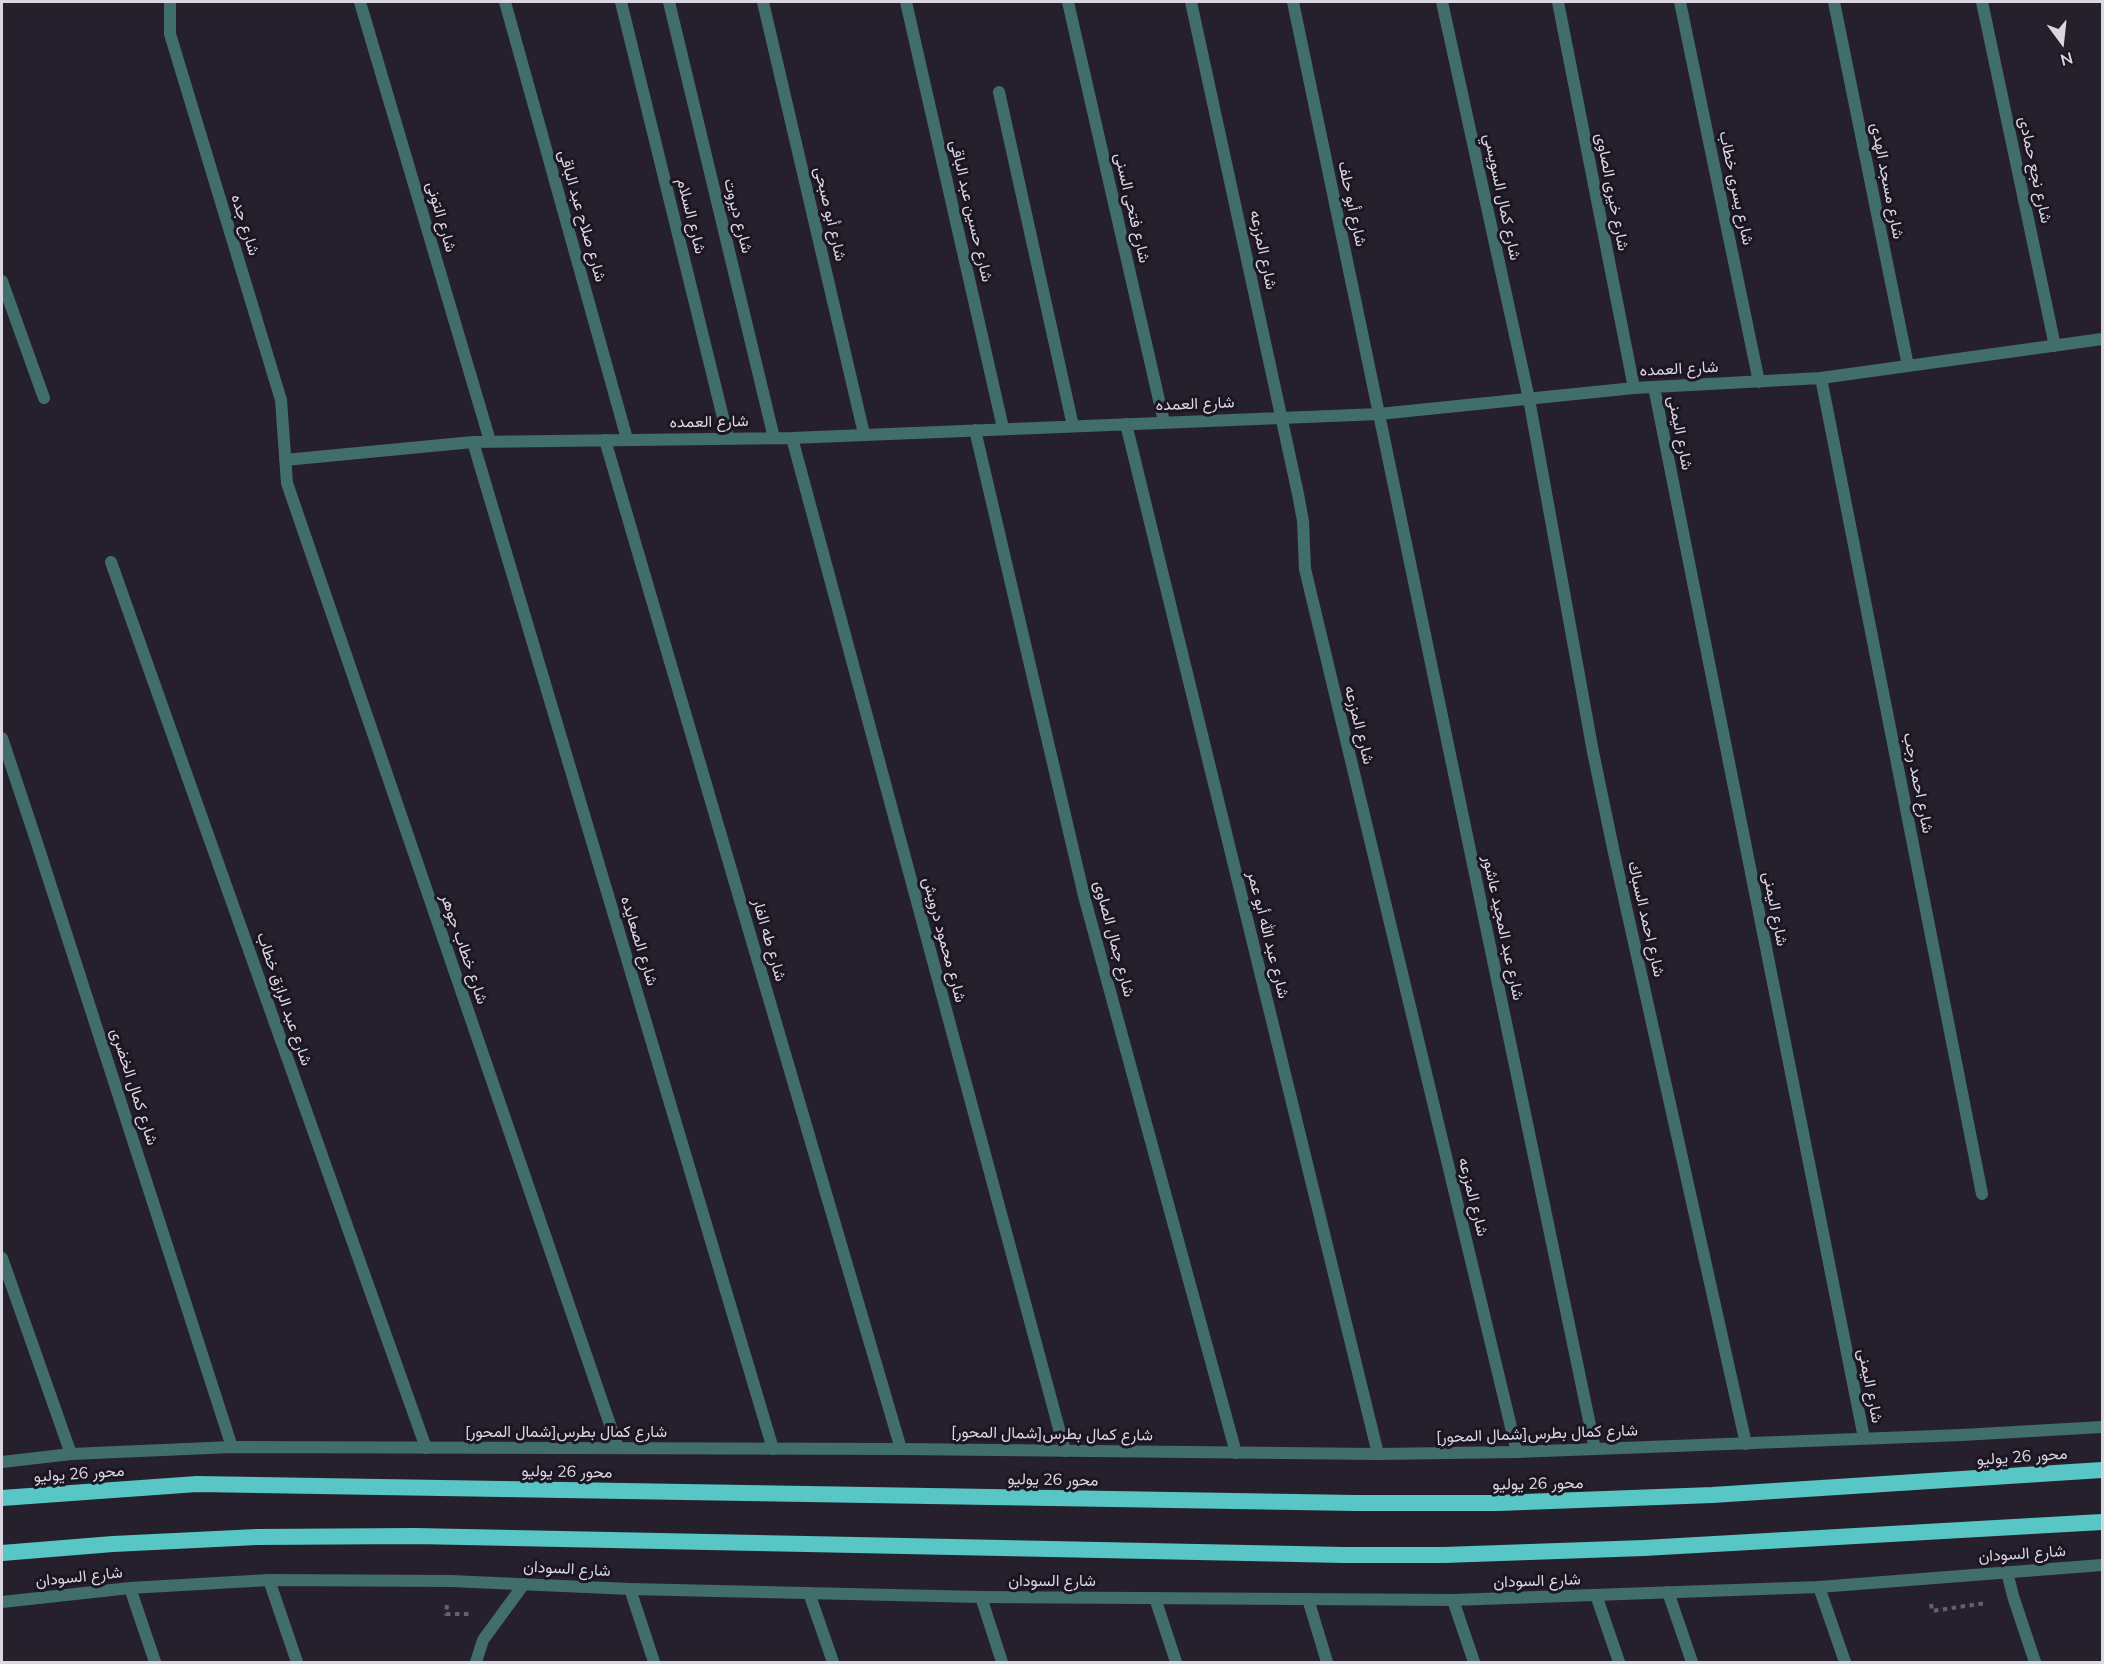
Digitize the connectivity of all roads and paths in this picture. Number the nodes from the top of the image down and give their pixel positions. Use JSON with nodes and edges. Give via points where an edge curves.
{"nodes":[{"id":1,"x":170,"y":2,"type":"edge"},
{"id":2,"x":360,"y":2,"type":"edge"},
{"id":3,"x":505,"y":2,"type":"edge"},
{"id":4,"x":621,"y":2,"type":"edge"},
{"id":5,"x":669,"y":2,"type":"edge"},
{"id":6,"x":763,"y":2,"type":"edge"},
{"id":7,"x":906,"y":2,"type":"edge"},
{"id":8,"x":1068,"y":2,"type":"edge"},
{"id":9,"x":1191,"y":2,"type":"edge"},
{"id":10,"x":1293,"y":2,"type":"edge"},
{"id":11,"x":1442,"y":2,"type":"edge"},
{"id":12,"x":1558,"y":2,"type":"edge"},
{"id":13,"x":1680,"y":2,"type":"edge"},
{"id":14,"x":1834,"y":2,"type":"edge"},
{"id":15,"x":1982,"y":2,"type":"edge"},
{"id":16,"x":999,"y":92,"type":"dead end"},
{"id":17,"x":2,"y":281,"type":"edge"},
{"id":18,"x":2103,"y":339,"type":"edge"},
{"id":19,"x":2055,"y":346,"type":"junction"},
{"id":20,"x":1908,"y":366,"type":"junction"},
{"id":21,"x":1821,"y":378,"type":"junction"},
{"id":22,"x":1759,"y":382,"type":"junction"},
{"id":23,"x":1654,"y":387,"type":"junction"},
{"id":24,"x":1635,"y":388,"type":"junction"},
{"id":25,"x":44,"y":398,"type":"dead end"},
{"id":26,"x":1529,"y":399,"type":"junction"},
{"id":27,"x":1378,"y":414,"type":"junction"},
{"id":28,"x":1283,"y":417,"type":"junction"},
{"id":29,"x":1164,"y":422,"type":"junction"},
{"id":30,"x":1126,"y":424,"type":"junction"},
{"id":31,"x":1073,"y":426,"type":"junction"},
{"id":32,"x":1004,"y":428,"type":"junction"},
{"id":33,"x":975,"y":430,"type":"junction"},
{"id":34,"x":864,"y":434,"type":"junction"},
{"id":35,"x":728,"y":438,"type":"junction"},
{"id":36,"x":774,"y":438,"type":"junction"},
{"id":37,"x":792,"y":438,"type":"junction"},
{"id":38,"x":627,"y":439,"type":"junction"},
{"id":39,"x":605,"y":440,"type":"junction"},
{"id":40,"x":490,"y":441,"type":"junction"},
{"id":41,"x":474,"y":442,"type":"junction"},
{"id":42,"x":285,"y":460,"type":"junction"},
{"id":43,"x":111,"y":562,"type":"dead end"},
{"id":44,"x":2,"y":738,"type":"edge"},
{"id":45,"x":1982,"y":1194,"type":"dead end"},
{"id":46,"x":2,"y":1258,"type":"edge"},
{"id":47,"x":2103,"y":1427,"type":"edge"},
{"id":48,"x":1864,"y":1438,"type":"junction"},
{"id":49,"x":1746,"y":1444,"type":"junction"},
{"id":50,"x":232,"y":1447,"type":"junction"},
{"id":51,"x":426,"y":1448,"type":"junction"},
{"id":52,"x":618,"y":1448,"type":"junction"},
{"id":53,"x":773,"y":1449,"type":"junction"},
{"id":54,"x":901,"y":1449,"type":"junction"},
{"id":55,"x":1595,"y":1449,"type":"junction"},
{"id":56,"x":1065,"y":1451,"type":"junction"},
{"id":57,"x":1517,"y":1452,"type":"junction"},
{"id":58,"x":1236,"y":1453,"type":"junction"},
{"id":59,"x":71,"y":1454,"type":"junction"},
{"id":60,"x":1378,"y":1454,"type":"junction"},
{"id":61,"x":2,"y":1462,"type":"edge"},
{"id":62,"x":2103,"y":1470,"type":"edge"},
{"id":63,"x":2,"y":1498,"type":"edge"},
{"id":64,"x":2103,"y":1522,"type":"edge"},
{"id":65,"x":2,"y":1553,"type":"edge"},
{"id":66,"x":2103,"y":1565,"type":"edge"},
{"id":67,"x":2007,"y":1572,"type":"junction"},
{"id":68,"x":269,"y":1580,"type":"junction"},
{"id":69,"x":524,"y":1584,"type":"junction"},
{"id":70,"x":1819,"y":1587,"type":"junction"},
{"id":71,"x":130,"y":1588,"type":"junction"},
{"id":72,"x":630,"y":1589,"type":"junction"},
{"id":73,"x":1668,"y":1592,"type":"junction"},
{"id":74,"x":809,"y":1593,"type":"junction"},
{"id":75,"x":1596,"y":1595,"type":"junction"},
{"id":76,"x":981,"y":1597,"type":"junction"},
{"id":77,"x":1155,"y":1598,"type":"junction"},
{"id":78,"x":1308,"y":1599,"type":"junction"},
{"id":79,"x":1453,"y":1600,"type":"junction"},
{"id":80,"x":2,"y":1602,"type":"edge"},
{"id":81,"x":1984,"y":1603,"type":"dead end"},
{"id":82,"x":1932,"y":1611,"type":"dead end"},
{"id":83,"x":474,"y":1613,"type":"dead end"},
{"id":84,"x":446,"y":1614,"type":"dead end"},
{"id":85,"x":155,"y":1662,"type":"edge"},
{"id":86,"x":297,"y":1662,"type":"edge"},
{"id":87,"x":476,"y":1662,"type":"edge"},
{"id":88,"x":654,"y":1662,"type":"edge"},
{"id":89,"x":833,"y":1662,"type":"edge"},
{"id":90,"x":1002,"y":1662,"type":"edge"},
{"id":91,"x":1176,"y":1662,"type":"edge"},
{"id":92,"x":1327,"y":1662,"type":"edge"},
{"id":93,"x":1474,"y":1662,"type":"edge"},
{"id":94,"x":1619,"y":1662,"type":"edge"},
{"id":95,"x":1692,"y":1662,"type":"edge"},
{"id":96,"x":1845,"y":1662,"type":"edge"},
{"id":97,"x":2035,"y":1662,"type":"edge"}],
"edges":[{"from":1,"to":42,"type":"street","name":"شارع جده","via":[[170,34],[281,400]]},
{"from":2,"to":40,"type":"street","name":"شارع التونى"},
{"from":3,"to":38,"type":"street","name":"شارع صلاح عبد الباقى"},
{"from":4,"to":35,"type":"street","name":"شارع السلام"},
{"from":5,"to":36,"type":"street","name":"شارع ديروت"},
{"from":6,"to":34,"type":"street","name":"شارع أبو صبحى"},
{"from":7,"to":32,"type":"street","name":"شارع حسين عبد الباقى"},
{"from":8,"to":29,"type":"street","name":"شارع فتحى السنى"},
{"from":9,"to":28,"type":"street","name":"شارع المزرعه"},
{"from":10,"to":27,"type":"street","name":"شارع أبو حلف"},
{"from":11,"to":26,"type":"street","name":"شارع كمال السويسي"},
{"from":12,"to":24,"type":"street","name":"شارع خيرى الصاوى"},
{"from":13,"to":22,"type":"street","name":"شارع يسرى خطاب"},
{"from":14,"to":20,"type":"street","name":"شارع مسجد الهدى"},
{"from":15,"to":19,"type":"street","name":"شارع نجع حمادى"},
{"from":16,"to":31,"type":"street"},
{"from":17,"to":25,"type":"street"},
{"from":18,"to":19,"type":"street","name":"شارع العمده"},
{"from":19,"to":20,"type":"street","name":"شارع العمده"},
{"from":20,"to":21,"type":"street","name":"شارع العمده"},
{"from":21,"to":22,"type":"street","name":"شارع العمده"},
{"from":21,"to":45,"type":"street","name":"شارع احمد رجب"},
{"from":22,"to":23,"type":"street","name":"شارع العمده"},
{"from":23,"to":24,"type":"street","name":"شارع العمده"},
{"from":23,"to":48,"type":"street","name":"شارع اليمنى"},
{"from":24,"to":26,"type":"street","name":"شارع العمده"},
{"from":26,"to":27,"type":"street","name":"شارع العمده"},
{"from":26,"to":49,"type":"street","name":"شارع احمد السباك","via":[[1593,752]]},
{"from":27,"to":28,"type":"street","name":"شارع العمده"},
{"from":27,"to":55,"type":"street","name":"شارع عبد المجيد عاشور"},
{"from":28,"to":29,"type":"street","name":"شارع العمده"},
{"from":28,"to":57,"type":"street","name":"شارع المزرعه","via":[[1303,521],[1305,569]]},
{"from":29,"to":30,"type":"street","name":"شارع العمده"},
{"from":30,"to":31,"type":"street","name":"شارع العمده"},
{"from":30,"to":60,"type":"street","name":"شارع عبد الله أبو عمر"},
{"from":31,"to":32,"type":"street","name":"شارع العمده"},
{"from":32,"to":33,"type":"street","name":"شارع العمده"},
{"from":33,"to":34,"type":"street","name":"شارع العمده"},
{"from":33,"to":58,"type":"street","name":"شارع جمال الصاوى","via":[[1084,896]]},
{"from":34,"to":37,"type":"street","name":"شارع العمده"},
{"from":35,"to":36,"type":"street","name":"شارع العمده"},
{"from":35,"to":38,"type":"street","name":"شارع العمده"},
{"from":36,"to":37,"type":"street","name":"شارع العمده"},
{"from":37,"to":56,"type":"street","name":"شارع محمود درويش"},
{"from":38,"to":39,"type":"street","name":"شارع العمده"},
{"from":39,"to":40,"type":"street","name":"شارع العمده"},
{"from":39,"to":54,"type":"street","name":"شارع طه الفار"},
{"from":40,"to":41,"type":"street","name":"شارع العمده"},
{"from":41,"to":42,"type":"street","name":"شارع العمده"},
{"from":41,"to":53,"type":"street","name":"شارع الصعايده"},
{"from":42,"to":52,"type":"street","name":"شارع خطاب جوهر","via":[[287,483]]},
{"from":43,"to":51,"type":"street","name":"شارع عبد الرازق خطاب"},
{"from":44,"to":50,"type":"street","name":"شارع كمال الخضرى"},
{"from":46,"to":59,"type":"street"},
{"from":47,"to":48,"type":"street","name":"شارع كمال بطرس[شمال المحور]"},
{"from":48,"to":49,"type":"street","name":"شارع كمال بطرس[شمال المحور]"},
{"from":49,"to":55,"type":"street","name":"شارع كمال بطرس[شمال المحور]"},
{"from":50,"to":51,"type":"street","name":"شارع كمال بطرس[شمال المحور]"},
{"from":50,"to":59,"type":"street","name":"شارع كمال بطرس[شمال المحور]"},
{"from":51,"to":52,"type":"street","name":"شارع كمال بطرس[شمال المحور]"},
{"from":52,"to":53,"type":"street","name":"شارع كمال بطرس[شمال المحور]"},
{"from":53,"to":54,"type":"street","name":"شارع كمال بطرس[شمال المحور]"},
{"from":54,"to":56,"type":"street","name":"شارع كمال بطرس[شمال المحور]"},
{"from":55,"to":57,"type":"street","name":"شارع كمال بطرس[شمال المحور]"},
{"from":56,"to":58,"type":"street","name":"شارع كمال بطرس[شمال المحور]"},
{"from":57,"to":60,"type":"street","name":"شارع كمال بطرس[شمال المحور]"},
{"from":58,"to":60,"type":"street","name":"شارع كمال بطرس[شمال المحور]"},
{"from":59,"to":61,"type":"street","name":"شارع كمال بطرس[شمال المحور]"},
{"from":62,"to":63,"type":"highway","name":"محور 26 يوليو","via":[[1712,1495],[1498,1503],[197,1484]]},
{"from":64,"to":65,"type":"highway","via":[[1644,1548],[1444,1555],[415,1536],[258,1537]]},
{"from":66,"to":67,"type":"street","name":"شارع السودان"},
{"from":67,"to":70,"type":"street","name":"شارع السودان"},
{"from":67,"to":97,"type":"street"},
{"from":68,"to":69,"type":"street","name":"شارع السودان"},
{"from":68,"to":71,"type":"street","name":"شارع السودان"},
{"from":68,"to":86,"type":"street"},
{"from":69,"to":72,"type":"street","name":"شارع السودان"},
{"from":69,"to":87,"type":"street","via":[[483,1640]]},
{"from":70,"to":73,"type":"street","name":"شارع السودان"},
{"from":70,"to":96,"type":"street"},
{"from":71,"to":80,"type":"street","name":"شارع السودان"},
{"from":71,"to":85,"type":"street"},
{"from":72,"to":74,"type":"street","name":"شارع السودان"},
{"from":72,"to":88,"type":"street"},
{"from":73,"to":75,"type":"street","name":"شارع السودان"},
{"from":73,"to":95,"type":"street"},
{"from":74,"to":76,"type":"street","name":"شارع السودان"},
{"from":74,"to":89,"type":"street"},
{"from":75,"to":79,"type":"street","name":"شارع السودان"},
{"from":75,"to":94,"type":"street"},
{"from":76,"to":77,"type":"street","name":"شارع السودان"},
{"from":76,"to":90,"type":"street"},
{"from":77,"to":78,"type":"street","name":"شارع السودان"},
{"from":77,"to":91,"type":"street"},
{"from":78,"to":79,"type":"street","name":"شارع السودان"},
{"from":78,"to":92,"type":"street"},
{"from":79,"to":93,"type":"street"},
{"from":81,"to":82,"type":"path"},
{"from":83,"to":84,"type":"path"}]}
